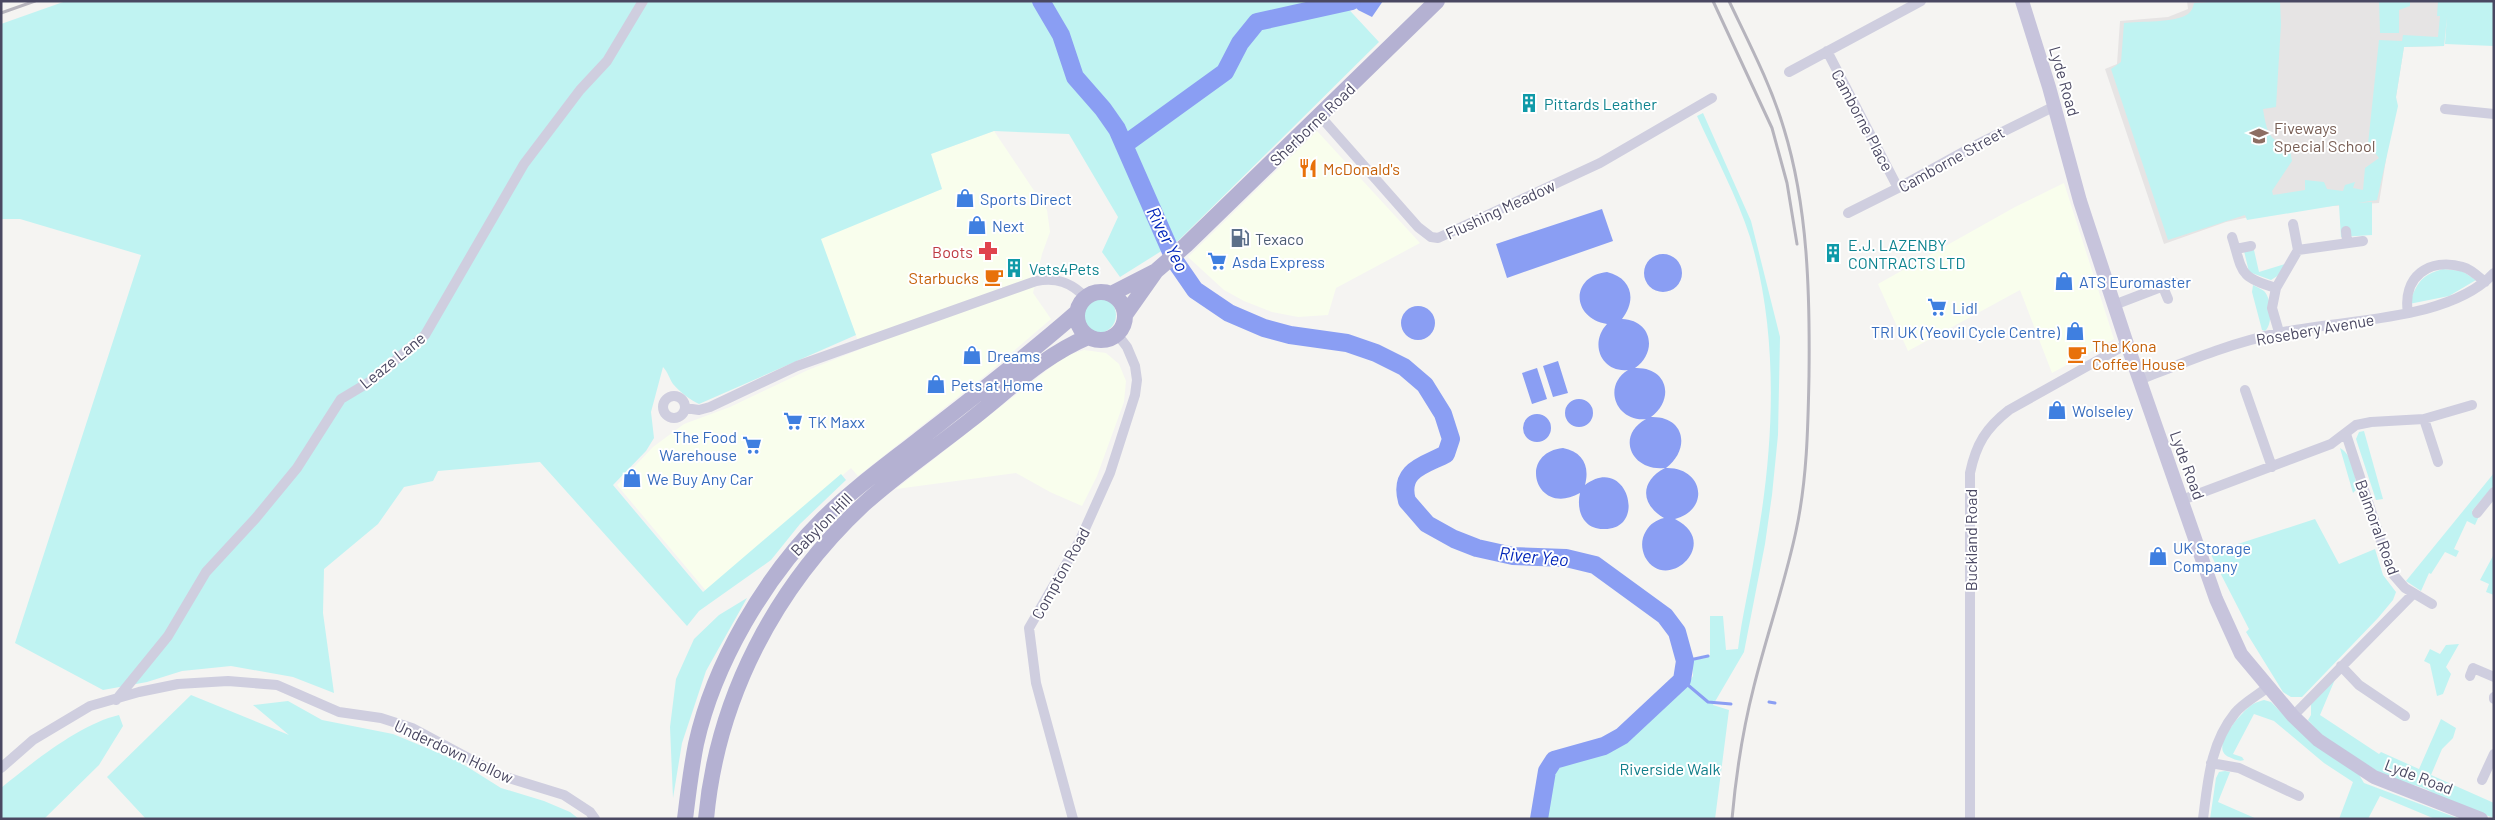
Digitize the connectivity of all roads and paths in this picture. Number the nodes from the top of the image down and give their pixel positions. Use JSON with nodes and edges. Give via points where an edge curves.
{"nodes":[{"id":1,"x":643,"y":1,"type":"edge"},
{"id":2,"x":1437,"y":1,"type":"edge"},
{"id":3,"x":1921,"y":1,"type":"edge"},
{"id":4,"x":2022,"y":1,"type":"edge"},
{"id":5,"x":1827,"y":51,"type":"junction"},
{"id":6,"x":1788,"y":72,"type":"dead end"},
{"id":7,"x":1712,"y":98,"type":"dead end"},
{"id":8,"x":2055,"y":106,"type":"junction"},
{"id":9,"x":2445,"y":109,"type":"dead end"},
{"id":10,"x":2494,"y":114,"type":"edge"},
{"id":11,"x":1320,"y":116,"type":"junction"},
{"id":12,"x":1898,"y":188,"type":"junction"},
{"id":13,"x":1848,"y":213,"type":"dead end"},
{"id":14,"x":2293,"y":224,"type":"dead end"},
{"id":15,"x":2346,"y":231,"type":"dead end"},
{"id":16,"x":2232,"y":237,"type":"dead end"},
{"id":17,"x":2363,"y":241,"type":"dead end"},
{"id":18,"x":2347,"y":242,"type":"junction"},
{"id":19,"x":2251,"y":246,"type":"dead end"},
{"id":20,"x":2236,"y":249,"type":"junction"},
{"id":21,"x":2298,"y":250,"type":"junction"},
{"id":22,"x":1156,"y":271,"type":"junction"},
{"id":23,"x":2494,"y":273,"type":"edge"},
{"id":24,"x":2174,"y":282,"type":"dead end"},
{"id":25,"x":2485,"y":282,"type":"junction"},
{"id":26,"x":2163,"y":287,"type":"junction"},
{"id":27,"x":2276,"y":288,"type":"junction"},
{"id":28,"x":1111,"y":294,"type":"junction"},
{"id":29,"x":1086,"y":297,"type":"junction"},
{"id":30,"x":2168,"y":299,"type":"dead end"},
{"id":31,"x":2114,"y":305,"type":"junction"},
{"id":32,"x":1076,"y":313,"type":"junction"},
{"id":33,"x":2408,"y":313,"type":"junction"},
{"id":34,"x":1125,"y":316,"type":"junction"},
{"id":35,"x":2279,"y":332,"type":"junction"},
{"id":36,"x":1117,"y":334,"type":"junction"},
{"id":37,"x":1088,"y":337,"type":"junction"},
{"id":38,"x":2127,"y":344,"type":"junction"},
{"id":39,"x":2139,"y":380,"type":"junction"},
{"id":40,"x":2245,"y":390,"type":"dead end"},
{"id":41,"x":2472,"y":405,"type":"dead end"},
{"id":42,"x":684,"y":408,"type":"dead end"},
{"id":43,"x":2424,"y":419,"type":"junction"},
{"id":44,"x":2346,"y":434,"type":"junction"},
{"id":45,"x":903,"y":452,"type":"junction"},
{"id":46,"x":2438,"y":462,"type":"dead end"},
{"id":47,"x":913,"y":465,"type":"junction"},
{"id":48,"x":2272,"y":467,"type":"junction"},
{"id":49,"x":2494,"y":492,"type":"edge"},
{"id":50,"x":2182,"y":500,"type":"junction"},
{"id":51,"x":2477,"y":513,"type":"dead end"},
{"id":52,"x":2413,"y":594,"type":"junction"},
{"id":53,"x":2432,"y":604,"type":"dead end"},
{"id":54,"x":2341,"y":666,"type":"junction"},
{"id":55,"x":2470,"y":676,"type":"dead end"},
{"id":56,"x":2494,"y":677,"type":"edge"},
{"id":57,"x":2268,"y":687,"type":"junction"},
{"id":58,"x":116,"y":700,"type":"junction"},
{"id":59,"x":2293,"y":716,"type":"junction"},
{"id":60,"x":2405,"y":716,"type":"dead end"},
{"id":61,"x":2494,"y":754,"type":"edge"},
{"id":62,"x":2211,"y":763,"type":"junction"},
{"id":63,"x":1,"y":768,"type":"edge"},
{"id":64,"x":2482,"y":780,"type":"dead end"},
{"id":65,"x":2299,"y":796,"type":"dead end"},
{"id":66,"x":596,"y":819,"type":"edge"},
{"id":67,"x":685,"y":819,"type":"edge"},
{"id":68,"x":706,"y":819,"type":"edge"},
{"id":69,"x":1073,"y":819,"type":"edge"},
{"id":70,"x":1970,"y":819,"type":"edge"},
{"id":71,"x":2203,"y":819,"type":"edge"},
{"id":72,"x":2481,"y":819,"type":"edge"}],
"edges":[{"from":1,"to":58,"type":"street","name":"Leaze Lane","via":[[607,61],[580,90],[524,164],[425,335],[370,381],[340,399],[297,468],[206,572],[168,636]]},
{"from":2,"to":11,"type":"main road","name":"Sherborne Road"},
{"from":3,"to":5,"type":"street"},
{"from":4,"to":8,"type":"street","name":"Lyde Road"},
{"from":5,"to":6,"type":"street"},
{"from":5,"to":12,"type":"street","name":"Camborne Place"},
{"from":7,"to":11,"type":"street","name":"Flushing Meadow","via":[[1600,163],[1438,238],[1418,227]]},
{"from":8,"to":12,"type":"street","name":"Camborne Street"},
{"from":8,"to":31,"type":"street","name":"Lyde Road","via":[[2080,201]]},
{"from":9,"to":10,"type":"street"},
{"from":11,"to":22,"type":"main road","name":"Sherborne Road"},
{"from":12,"to":13,"type":"street","name":"Camborne Street"},
{"from":14,"to":21,"type":"street"},
{"from":15,"to":18,"type":"street"},
{"from":16,"to":20,"type":"street"},
{"from":17,"to":18,"type":"street"},
{"from":18,"to":21,"type":"street"},
{"from":19,"to":20,"type":"street"},
{"from":20,"to":27,"type":"street","via":[[2242,272]]},
{"from":21,"to":27,"type":"street"},
{"from":22,"to":28,"type":"main road"},
{"from":22,"to":34,"type":"main road"},
{"from":23,"to":25,"type":"street","name":"Rosebery Avenue"},
{"from":24,"to":26,"type":"street"},
{"from":25,"to":33,"type":"street","name":"Rosebery Avenue","via":[[2472,292]]},
{"from":25,"to":33,"type":"street","via":[[2465,267],[2450,264],[2433,266],[2420,272],[2410,285],[2405,298]]},
{"from":26,"to":30,"type":"street"},
{"from":26,"to":31,"type":"street"},
{"from":27,"to":35,"type":"street","via":[[2272,308]]},
{"from":28,"to":29,"type":"main road","via":[[1098,292]]},
{"from":28,"to":34,"type":"main road","via":[[1121,302]]},
{"from":29,"to":32,"type":"main road"},
{"from":29,"to":42,"type":"street","via":[[1066,282],[1036,281],[797,366],[710,407],[699,410]]},
{"from":31,"to":38,"type":"street","name":"Lyde Road"},
{"from":32,"to":37,"type":"main road","via":[[1079,327]]},
{"from":32,"to":45,"type":"main road","name":"Babylon Hill"},
{"from":33,"to":35,"type":"street","name":"Rosebery Avenue"},
{"from":34,"to":36,"type":"main road"},
{"from":35,"to":39,"type":"street","name":"Rosebery Avenue","via":[[2222,348]]},
{"from":36,"to":37,"type":"main road","via":[[1103,340]]},
{"from":36,"to":69,"type":"street","name":"Compton Road","via":[[1135,366],[1135,395],[1110,474],[1080,540],[1029,628],[1036,683]]},
{"from":37,"to":47,"type":"main road","name":"Babylon Hill","via":[[1066,346],[1035,367]]},
{"from":38,"to":39,"type":"street","name":"Lyde Road"},
{"from":38,"to":70,"type":"street","name":"Buckland Road","via":[[2009,410],[1992,424],[1974,452],[1970,473]]},
{"from":39,"to":50,"type":"street","name":"Lyde Road"},
{"from":40,"to":48,"type":"street"},
{"from":41,"to":43,"type":"street"},
{"from":43,"to":44,"type":"street","via":[[2371,422],[2356,425]]},
{"from":43,"to":46,"type":"street"},
{"from":44,"to":48,"type":"street","via":[[2331,444]]},
{"from":44,"to":52,"type":"street","name":"Balmoral Road","via":[[2391,572]]},
{"from":45,"to":47,"type":"main road"},
{"from":45,"to":67,"type":"main road","name":"Babylon Hill","via":[[823,519],[763,592],[734,646],[707,708],[696,742]]},
{"from":47,"to":68,"type":"main road","name":"Babylon Hill","via":[[864,505],[834,536],[798,578],[767,626],[726,714],[712,768]]},
{"from":48,"to":50,"type":"street"},
{"from":49,"to":51,"type":"street"},
{"from":50,"to":57,"type":"street","name":"Lyde Road","via":[[2216,598],[2241,654]]},
{"from":52,"to":53,"type":"street","name":"Balmoral Road"},
{"from":52,"to":54,"type":"street"},
{"from":54,"to":59,"type":"street"},
{"from":54,"to":60,"type":"street","via":[[2359,685]]},
{"from":55,"to":56,"type":"street","via":[[2473,668]]},
{"from":57,"to":59,"type":"street","name":"Lyde Road"},
{"from":57,"to":62,"type":"street","via":[[2236,712],[2218,738]]},
{"from":58,"to":63,"type":"street","name":"Underdown Hollow","via":[[90,706],[66,719],[33,740]]},
{"from":58,"to":66,"type":"street","name":"Underdown Hollow","via":[[178,684],[228,681],[277,685],[339,712],[381,718],[412,728],[502,776],[564,795]]},
{"from":59,"to":72,"type":"street","name":"Lyde Road","via":[[2318,740],[2374,777]]},
{"from":61,"to":64,"type":"street"},
{"from":62,"to":65,"type":"street","via":[[2240,768]]},
{"from":62,"to":71,"type":"street"}]}
